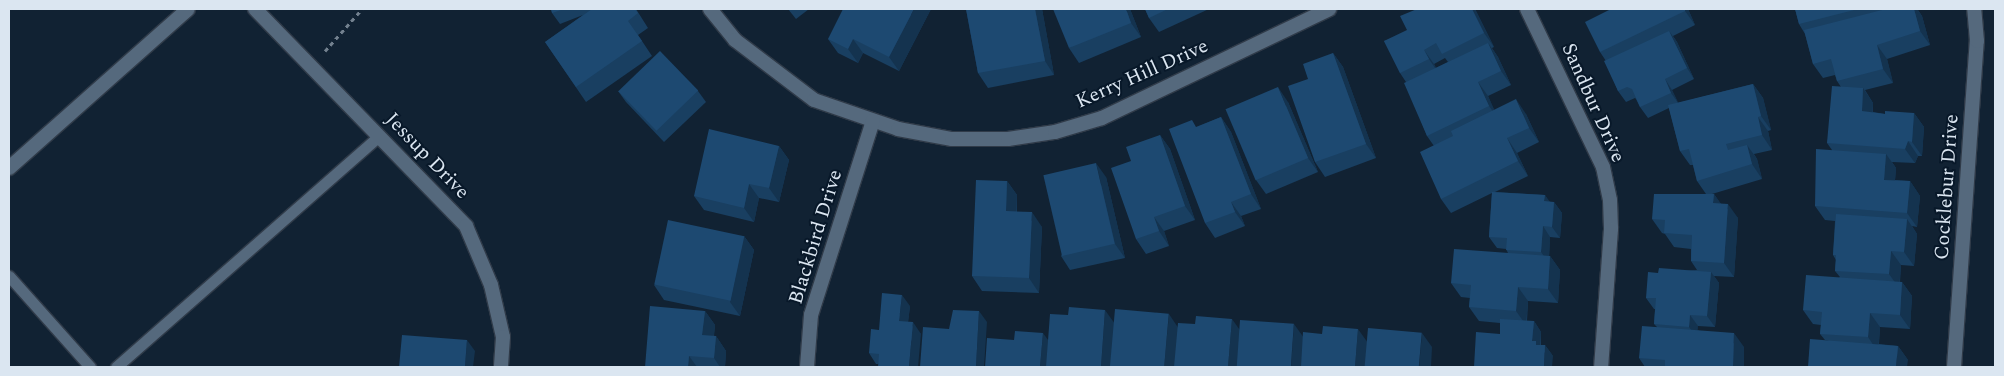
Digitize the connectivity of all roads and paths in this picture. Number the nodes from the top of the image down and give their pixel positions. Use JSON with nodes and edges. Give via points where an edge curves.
{"nodes":[{"id":1,"x":188,"y":9,"type":"edge"},
{"id":2,"x":255,"y":9,"type":"edge"},
{"id":3,"x":362,"y":9,"type":"edge"},
{"id":4,"x":710,"y":9,"type":"edge"},
{"id":5,"x":1329,"y":9,"type":"edge"},
{"id":6,"x":1527,"y":9,"type":"edge"},
{"id":7,"x":1974,"y":9,"type":"edge"},
{"id":8,"x":311,"y":66,"type":"junction"},
{"id":9,"x":873,"y":121,"type":"junction"},
{"id":10,"x":379,"y":136,"type":"junction"},
{"id":11,"x":9,"y":168,"type":"edge"},
{"id":12,"x":9,"y":276,"type":"edge"},
{"id":13,"x":90,"y":367,"type":"edge"},
{"id":14,"x":116,"y":367,"type":"edge"},
{"id":15,"x":501,"y":367,"type":"edge"},
{"id":16,"x":807,"y":367,"type":"edge"},
{"id":17,"x":1601,"y":367,"type":"edge"},
{"id":18,"x":1954,"y":367,"type":"edge"}],
"edges":[{"from":1,"to":11,"type":"street"},
{"from":2,"to":8,"type":"street","name":"Jessup Drive"},
{"from":3,"to":8,"type":"path"},
{"from":4,"to":9,"type":"street","name":"Kerry Hill Drive","via":[[736,40],[814,100]]},
{"from":5,"to":9,"type":"street","name":"Kerry Hill Drive","via":[[1102,118],[1055,132],[1008,139],[952,139]]},
{"from":6,"to":17,"type":"street","name":"Sandbur Drive","via":[[1602,167],[1610,200],[1611,230]]},
{"from":7,"to":18,"type":"street","name":"Cocklebur Drive","via":[[1977,49]]},
{"from":8,"to":10,"type":"street","name":"Jessup Drive"},
{"from":9,"to":16,"type":"street","name":"Blackbird Drive","via":[[811,314]]},
{"from":10,"to":14,"type":"lane"},
{"from":10,"to":15,"type":"street","name":"Jessup Drive","via":[[466,226],[491,285],[502,337]]},
{"from":12,"to":13,"type":"lane"}]}
